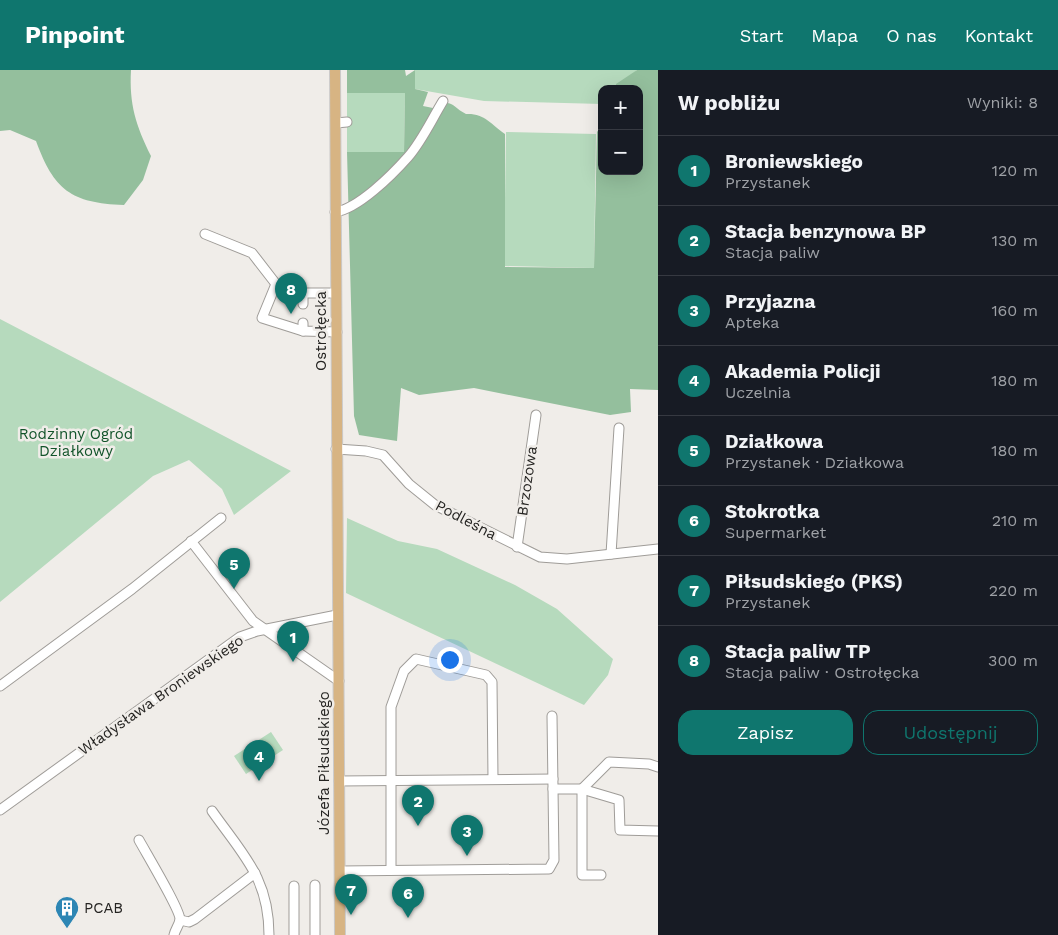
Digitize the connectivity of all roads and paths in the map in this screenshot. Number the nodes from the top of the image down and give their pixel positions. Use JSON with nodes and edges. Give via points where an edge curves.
{"nodes":[{"id":1,"x":336,"y":70,"type":"edge"},
{"id":2,"x":444,"y":101,"type":"dead end"},
{"id":3,"x":347,"y":122,"type":"dead end"},
{"id":4,"x":336,"y":123,"type":"junction"},
{"id":5,"x":335,"y":212,"type":"junction"},
{"id":6,"x":205,"y":234,"type":"dead end"},
{"id":7,"x":276,"y":284,"type":"junction"},
{"id":8,"x":303,"y":293,"type":"junction"},
{"id":9,"x":336,"y":293,"type":"junction"},
{"id":10,"x":303,"y":304,"type":"dead end"},
{"id":11,"x":337,"y":332,"type":"junction"},
{"id":12,"x":536,"y":415,"type":"dead end"},
{"id":13,"x":619,"y":428,"type":"dead end"},
{"id":14,"x":336,"y":449,"type":"junction"},
{"id":15,"x":221,"y":518,"type":"dead end"},
{"id":16,"x":191,"y":541,"type":"junction"},
{"id":17,"x":517,"y":547,"type":"junction"},
{"id":18,"x":658,"y":549,"type":"edge"},
{"id":19,"x":611,"y":554,"type":"junction"},
{"id":20,"x":337,"y":591,"type":"joint"},
{"id":21,"x":337,"y":615,"type":"junction"},
{"id":22,"x":265,"y":630,"type":"junction"},
{"id":23,"x":339,"y":681,"type":"junction"},
{"id":24,"x":0,"y":686,"type":"edge"},
{"id":25,"x":552,"y":716,"type":"dead end"},
{"id":26,"x":658,"y":766,"type":"edge"},
{"id":27,"x":493,"y":779,"type":"junction"},
{"id":28,"x":553,"y":779,"type":"junction"},
{"id":29,"x":390,"y":780,"type":"junction"},
{"id":30,"x":339,"y":781,"type":"junction"},
{"id":31,"x":553,"y":789,"type":"junction"},
{"id":32,"x":582,"y":789,"type":"junction"},
{"id":33,"x":0,"y":810,"type":"edge"},
{"id":34,"x":212,"y":811,"type":"dead end"},
{"id":35,"x":658,"y":831,"type":"edge"},
{"id":36,"x":139,"y":840,"type":"dead end"},
{"id":37,"x":391,"y":869,"type":"junction"},
{"id":38,"x":340,"y":871,"type":"junction"},
{"id":39,"x":255,"y":872,"type":"junction"},
{"id":40,"x":601,"y":875,"type":"dead end"},
{"id":41,"x":315,"y":885,"type":"dead end"},
{"id":42,"x":294,"y":886,"type":"dead end"},
{"id":43,"x":180,"y":920,"type":"junction"},
{"id":44,"x":174,"y":935,"type":"edge"},
{"id":45,"x":269,"y":935,"type":"edge"},
{"id":46,"x":294,"y":935,"type":"edge"},
{"id":47,"x":316,"y":935,"type":"edge"},
{"id":48,"x":340,"y":935,"type":"edge"}],
"edges":[{"from":1,"to":4,"type":"main road","name":"Ostrołęcka"},
{"from":2,"to":5,"type":"street","via":[[408,156],[357,205]]},
{"from":3,"to":4,"type":"street"},
{"from":4,"to":5,"type":"main road","name":"Ostrołęcka"},
{"from":5,"to":9,"type":"main road","name":"Ostrołęcka"},
{"from":6,"to":7,"type":"street","via":[[252,253]]},
{"from":7,"to":8,"type":"street"},
{"from":7,"to":11,"type":"street","via":[[262,318]]},
{"from":8,"to":9,"type":"street"},
{"from":8,"to":10,"type":"street"},
{"from":9,"to":11,"type":"main road","name":"Ostrołęcka"},
{"from":11,"to":14,"type":"main road","name":"Ostrołęcka"},
{"from":12,"to":17,"type":"street","name":"Brzozowa"},
{"from":13,"to":19,"type":"street"},
{"from":14,"to":17,"type":"street","name":"Podleśna","via":[[366,450],[383,456],[434,505]]},
{"from":14,"to":20,"type":"main road","name":"Ostrołęcka"},
{"from":15,"to":16,"type":"street"},
{"from":16,"to":22,"type":"street","via":[[253,621]]},
{"from":16,"to":24,"type":"street","via":[[132,589]]},
{"from":17,"to":19,"type":"street","name":"Podleśna","via":[[547,558]]},
{"from":18,"to":19,"type":"street","name":"Podleśna"},
{"from":20,"to":21,"type":"main road","name":"Józefa Piłsudskiego"},
{"from":21,"to":22,"type":"street","name":"Władysława Broniewskiego"},
{"from":21,"to":23,"type":"main road","name":"Józefa Piłsudskiego"},
{"from":22,"to":23,"type":"street"},
{"from":22,"to":33,"type":"street","name":"Władysława Broniewskiego","via":[[240,637]]},
{"from":23,"to":30,"type":"main road","name":"Józefa Piłsudskiego"},
{"from":25,"to":28,"type":"street"},
{"from":26,"to":32,"type":"street","via":[[610,762]]},
{"from":27,"to":28,"type":"street"},
{"from":27,"to":29,"type":"street"},
{"from":27,"to":29,"type":"street","via":[[492,682],[486,675],[416,659],[404,671],[391,707]]},
{"from":28,"to":31,"type":"street"},
{"from":29,"to":30,"type":"street"},
{"from":29,"to":37,"type":"street"},
{"from":30,"to":38,"type":"main road","name":"Józefa Piłsudskiego"},
{"from":31,"to":32,"type":"street"},
{"from":31,"to":37,"type":"street","via":[[554,860],[549,868]]},
{"from":32,"to":35,"type":"street","via":[[619,800],[620,830]]},
{"from":32,"to":40,"type":"street","via":[[582,874]]},
{"from":34,"to":39,"type":"street"},
{"from":36,"to":43,"type":"street","via":[[175,904]]},
{"from":37,"to":38,"type":"street"},
{"from":38,"to":48,"type":"main road","name":"Józefa Piłsudskiego"},
{"from":39,"to":43,"type":"street","via":[[195,919],[189,922]]},
{"from":39,"to":45,"type":"street","via":[[267,904]]},
{"from":41,"to":47,"type":"street"},
{"from":42,"to":46,"type":"street"},
{"from":43,"to":44,"type":"street"}]}
